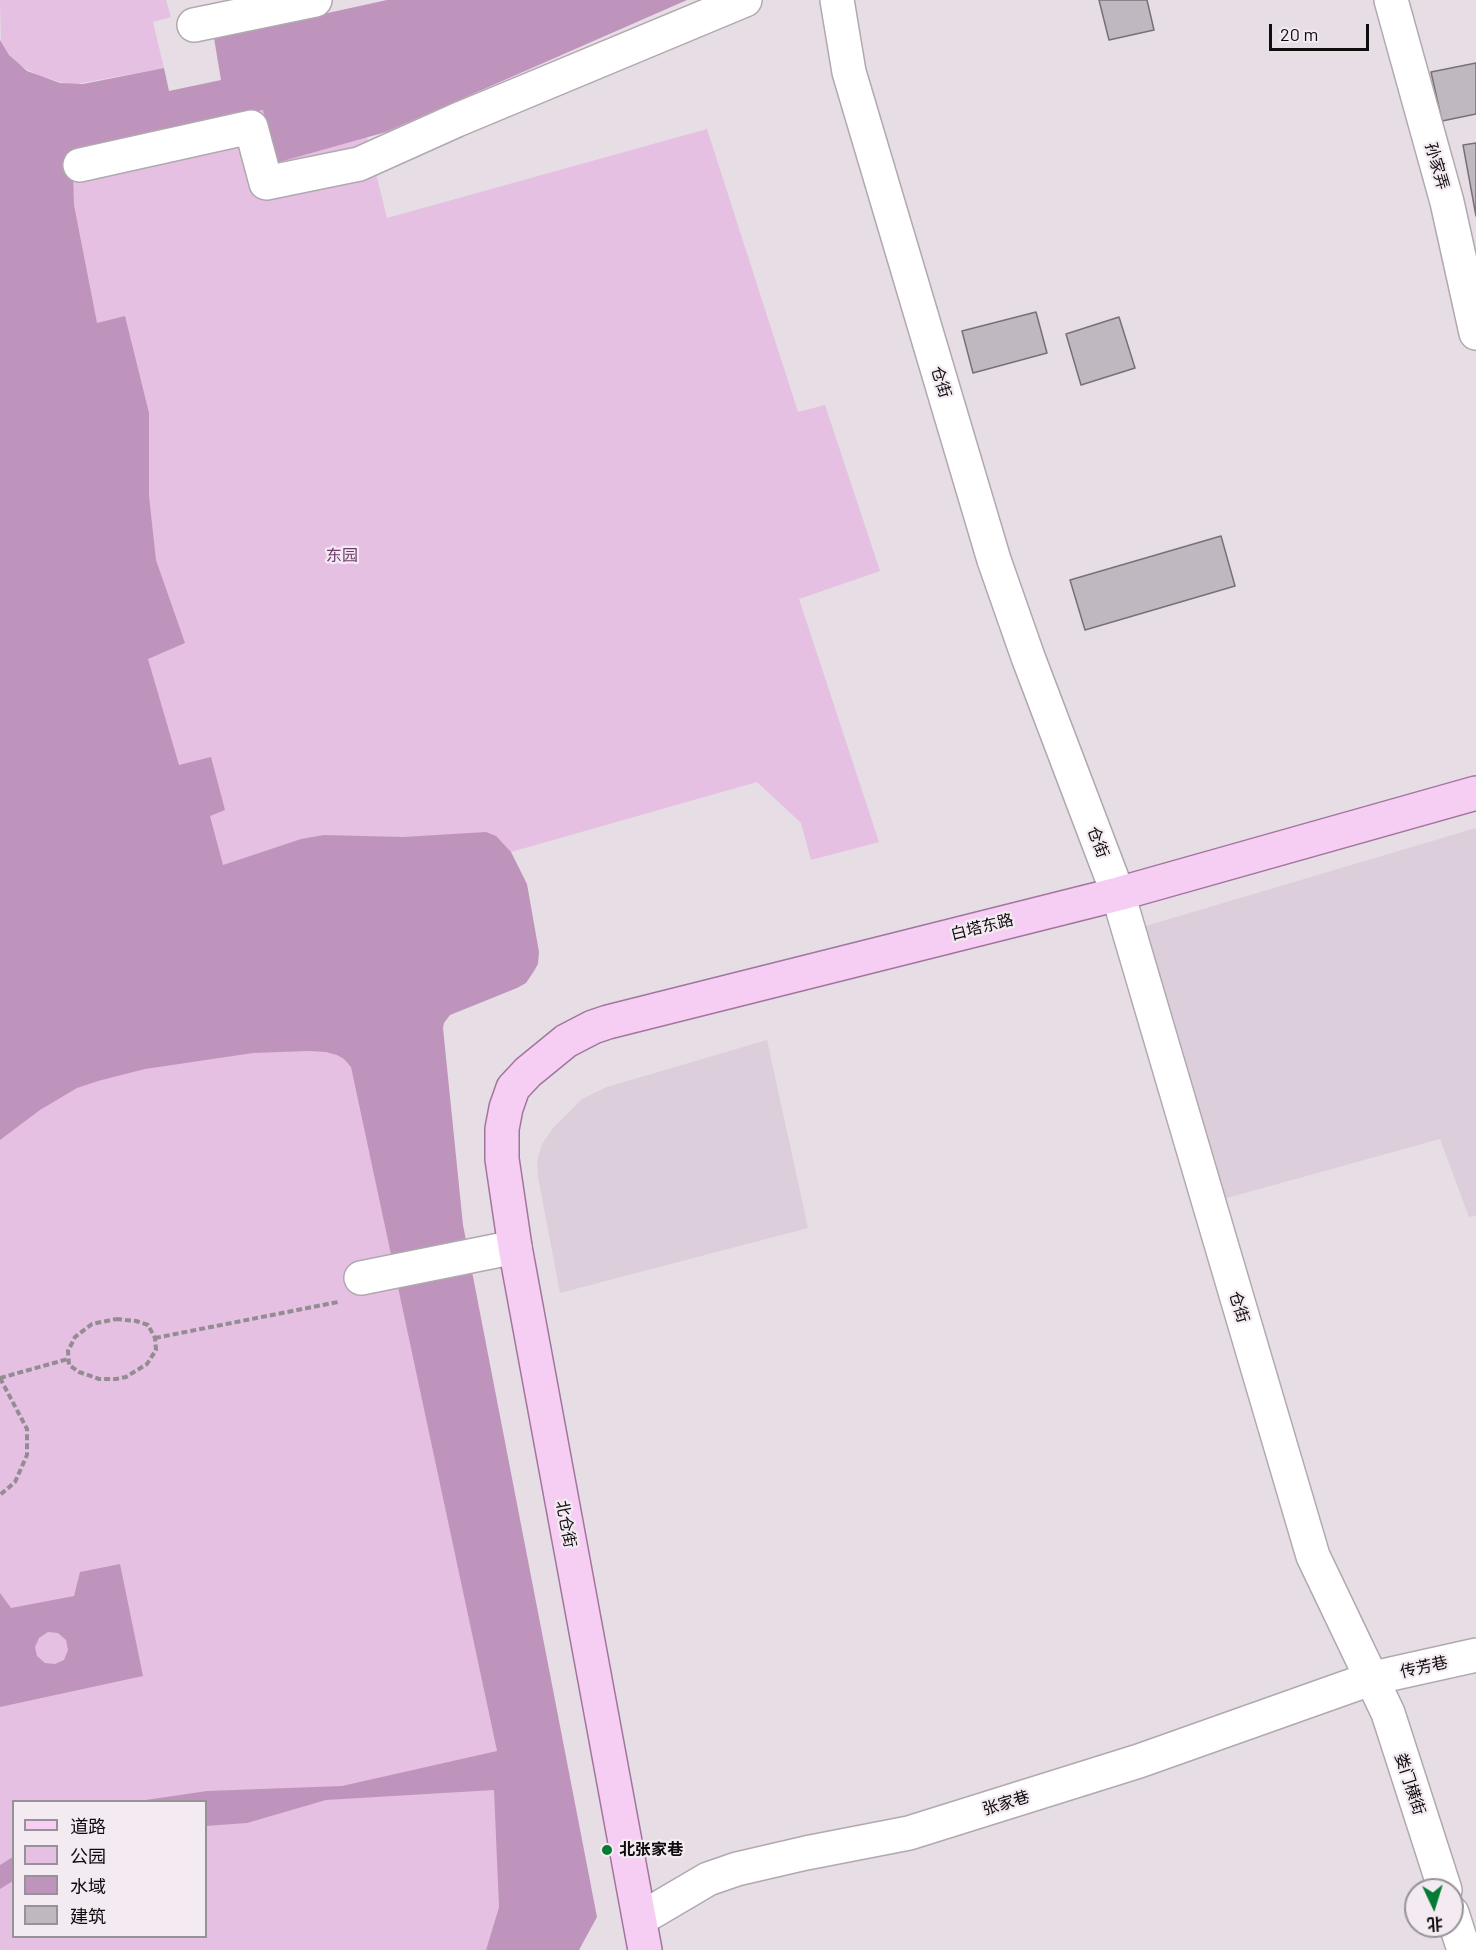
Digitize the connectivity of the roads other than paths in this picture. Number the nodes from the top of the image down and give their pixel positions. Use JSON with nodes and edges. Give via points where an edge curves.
{"nodes":[{"id":1,"x":315,"y":0,"type":"edge"},
{"id":2,"x":745,"y":0,"type":"edge"},
{"id":3,"x":837,"y":0,"type":"edge"},
{"id":4,"x":1391,"y":0,"type":"edge"},
{"id":5,"x":194,"y":25,"type":"dead end"},
{"id":6,"x":80,"y":165,"type":"dead end"},
{"id":7,"x":1476,"y":333,"type":"edge"},
{"id":8,"x":1476,"y":792,"type":"edge"},
{"id":9,"x":1118,"y":894,"type":"junction"},
{"id":10,"x":509,"y":1096,"type":"joint"},
{"id":11,"x":515,"y":1248,"type":"junction"},
{"id":12,"x":370,"y":1277,"type":"dead end"},
{"id":13,"x":1476,"y":1655,"type":"edge"},
{"id":14,"x":1373,"y":1678,"type":"junction"},
{"id":15,"x":1440,"y":1878,"type":"edge"},
{"id":16,"x":643,"y":1935,"type":"edge"}],
"edges":[{"from":1,"to":5,"type":"street"},
{"from":2,"to":6,"type":"street","via":[[359,164],[266,183],[251,127]]},
{"from":3,"to":9,"type":"street","name":"仓街","via":[[849,72],[994,560]]},
{"from":4,"to":7,"type":"street","name":"孙家弄","via":[[1447,202]]},
{"from":8,"to":9,"type":"main road","name":"白塔东路"},
{"from":9,"to":10,"type":"main road","name":"白塔东路","via":[[593,1027],[546,1057],[519,1081]]},
{"from":9,"to":14,"type":"street","name":"仓街","via":[[1313,1556]]},
{"from":10,"to":11,"type":"main road","name":"北仓街","via":[[502,1152]]},
{"from":11,"to":12,"type":"street"},
{"from":11,"to":16,"type":"main road","name":"北仓街"},
{"from":13,"to":14,"type":"street","name":"传芳巷"},
{"from":14,"to":15,"type":"street","name":"娄门横街","via":[[1388,1713]]},
{"from":14,"to":16,"type":"street","name":"张家巷","via":[[1139,1761],[909,1833],[737,1869],[700,1883]]}]}
